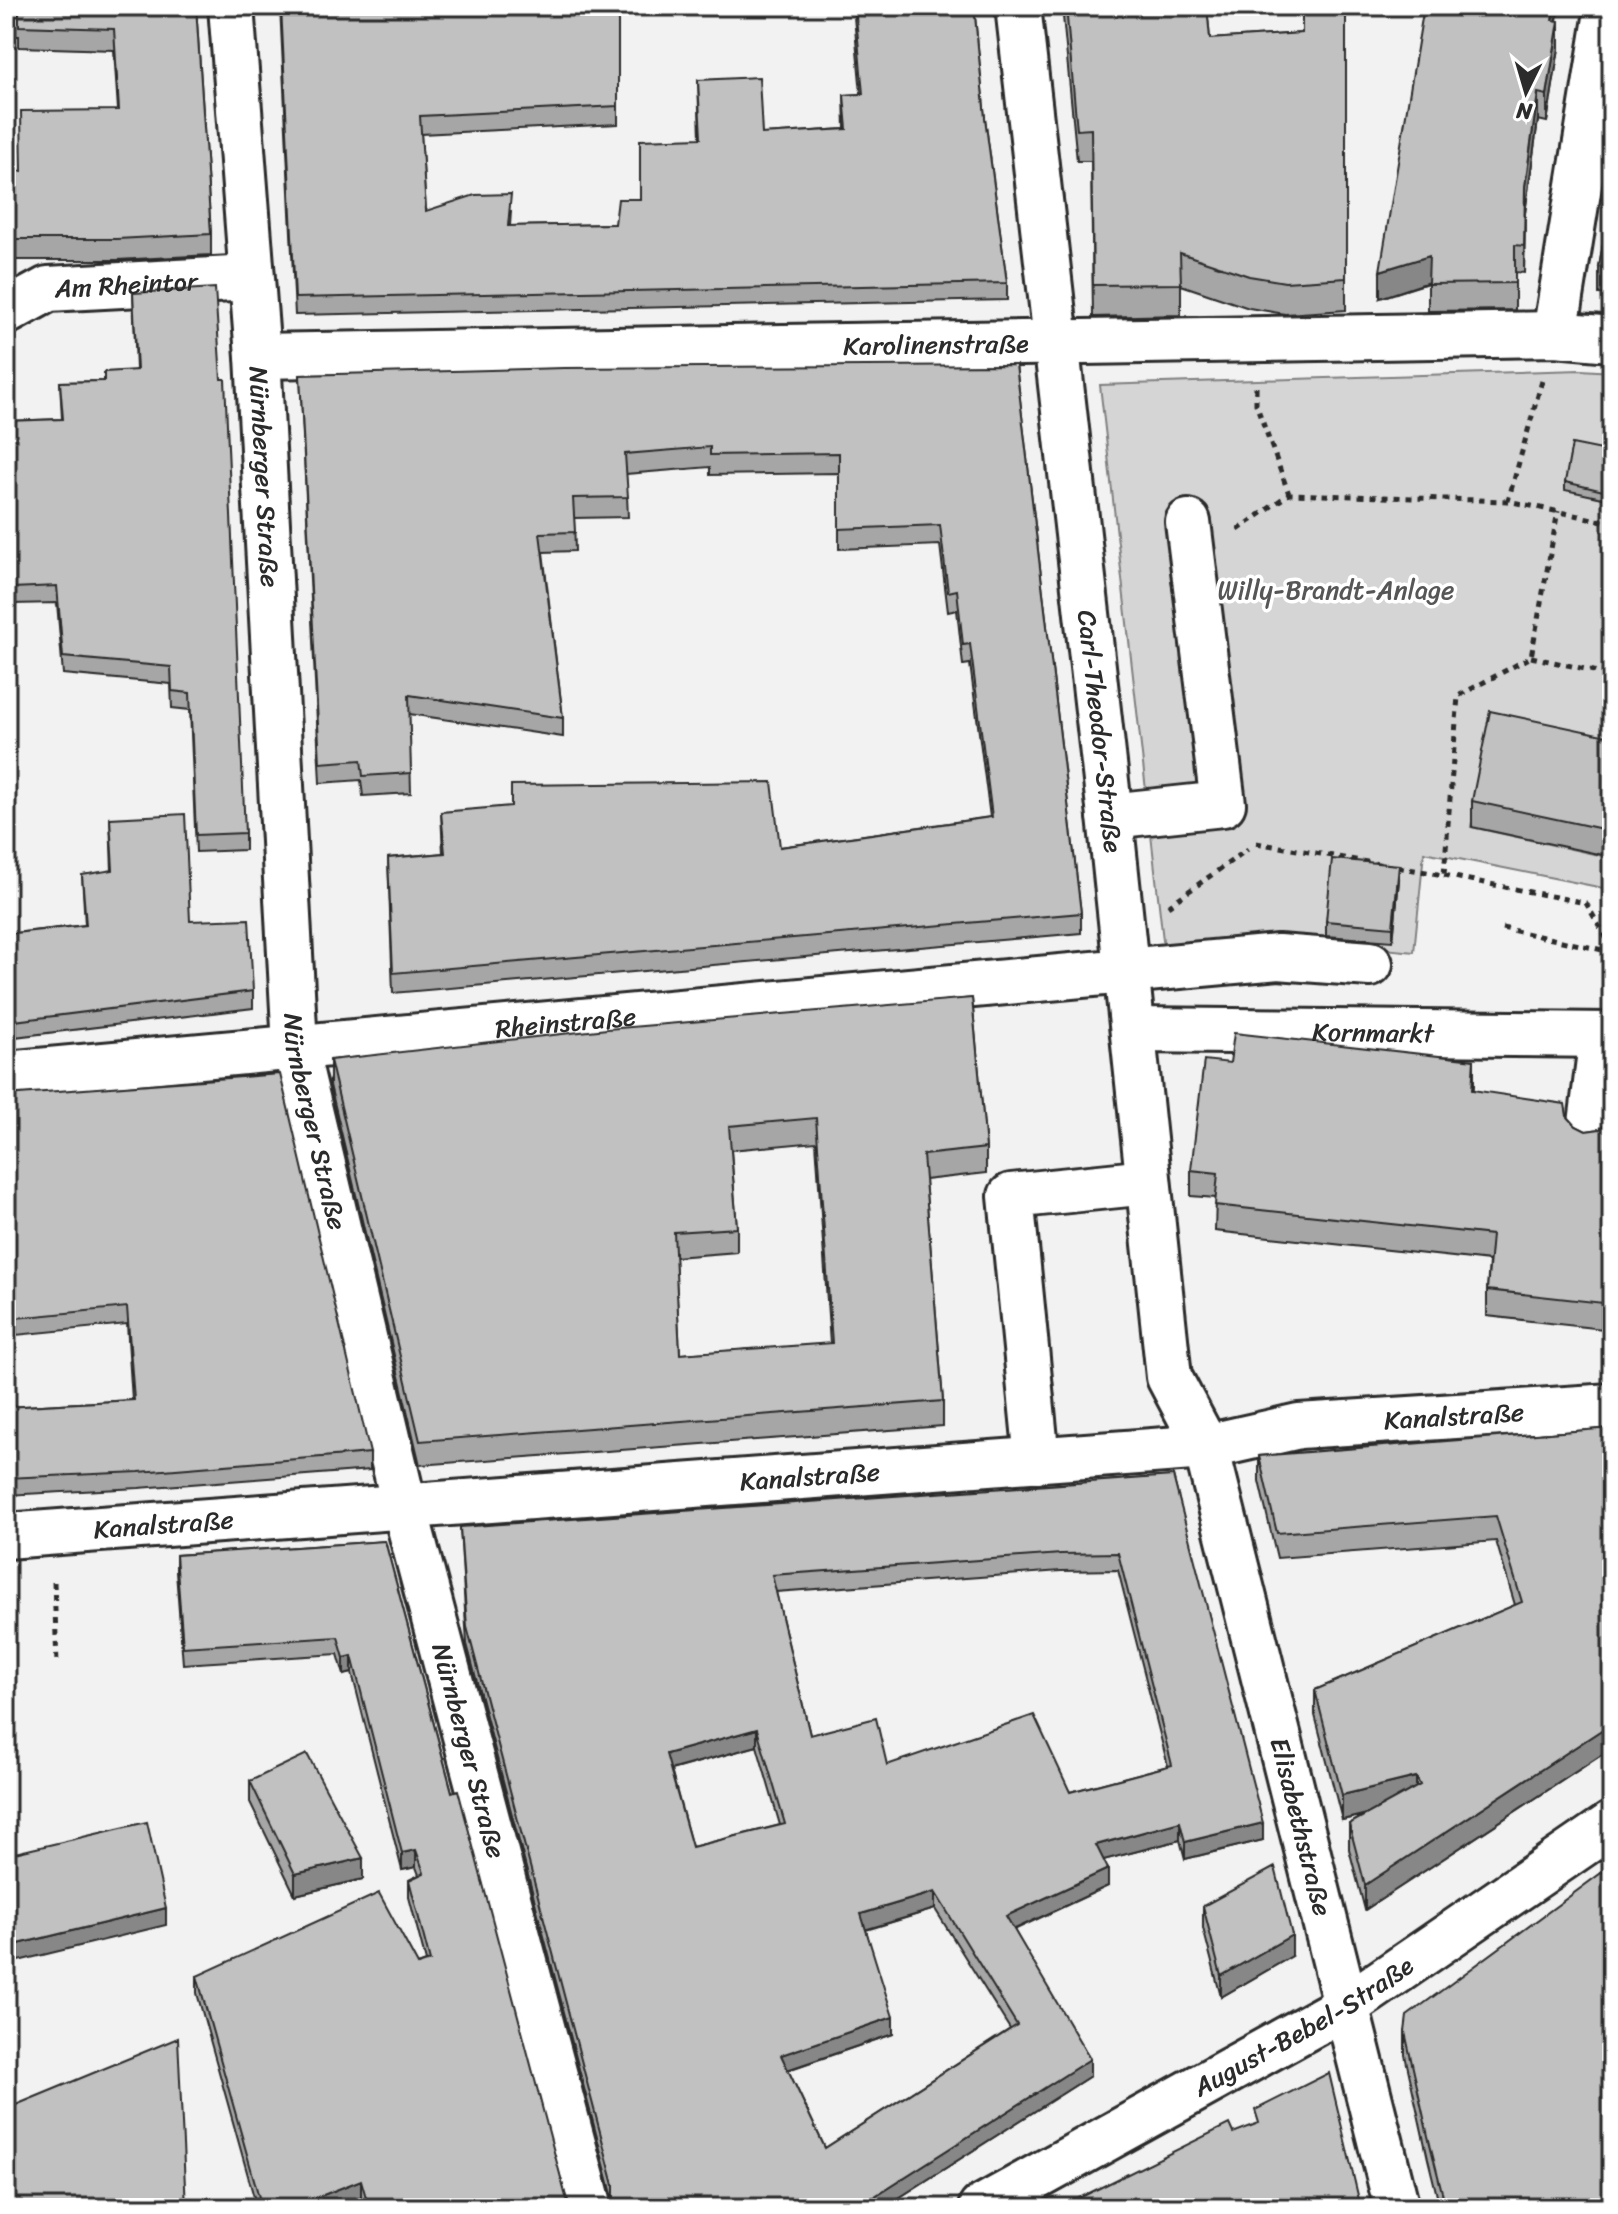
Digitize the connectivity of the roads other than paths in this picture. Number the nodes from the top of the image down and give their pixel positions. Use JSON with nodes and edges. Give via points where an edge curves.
{"nodes":[{"id":1,"x":231,"y":6,"type":"edge"},
{"id":2,"x":1018,"y":6,"type":"edge"},
{"id":3,"x":1608,"y":6,"type":"edge"},
{"id":4,"x":251,"y":278,"type":"junction"},
{"id":5,"x":6,"y":312,"type":"edge"},
{"id":6,"x":1555,"y":334,"type":"junction"},
{"id":7,"x":1612,"y":339,"type":"edge"},
{"id":8,"x":1054,"y":342,"type":"junction"},
{"id":9,"x":258,"y":356,"type":"junction"},
{"id":10,"x":1188,"y":522,"type":"dead end"},
{"id":11,"x":1110,"y":816,"type":"junction"},
{"id":12,"x":1125,"y":955,"type":"junction"},
{"id":13,"x":1370,"y":964,"type":"dead end"},
{"id":14,"x":1133,"y":1030,"type":"junction"},
{"id":15,"x":1607,"y":1035,"type":"edge"},
{"id":16,"x":295,"y":1047,"type":"junction"},
{"id":17,"x":6,"y":1074,"type":"edge"},
{"id":18,"x":1590,"y":1132,"type":"edge"},
{"id":19,"x":1148,"y":1182,"type":"junction"},
{"id":20,"x":1612,"y":1406,"type":"edge"},
{"id":21,"x":1206,"y":1447,"type":"junction"},
{"id":22,"x":1037,"y":1460,"type":"junction"},
{"id":23,"x":405,"y":1509,"type":"junction"},
{"id":24,"x":6,"y":1536,"type":"edge"},
{"id":25,"x":1612,"y":1824,"type":"edge"},
{"id":26,"x":1348,"y":2005,"type":"junction"},
{"id":27,"x":590,"y":2208,"type":"edge"},
{"id":28,"x":981,"y":2208,"type":"edge"},
{"id":29,"x":1397,"y":2208,"type":"edge"}],
"edges":[{"from":1,"to":4,"type":"street","name":"Nürnberger Straße"},
{"from":2,"to":8,"type":"street","name":"Carl-Theodor-Straße"},
{"from":3,"to":6,"type":"street"},
{"from":4,"to":5,"type":"street","name":"Am Rheintor","via":[[48,289]]},
{"from":4,"to":9,"type":"street","name":"Nürnberger Straße"},
{"from":6,"to":7,"type":"street","name":"Karolinenstraße"},
{"from":6,"to":8,"type":"street","name":"Karolinenstraße"},
{"from":8,"to":9,"type":"street","name":"Karolinenstraße"},
{"from":8,"to":11,"type":"street","name":"Carl-Theodor-Straße"},
{"from":9,"to":16,"type":"street","name":"Nürnberger Straße"},
{"from":10,"to":11,"type":"street","via":[[1223,804]]},
{"from":11,"to":12,"type":"street","name":"Carl-Theodor-Straße"},
{"from":12,"to":13,"type":"street","name":"Rheinstraße"},
{"from":12,"to":14,"type":"street","name":"Carl-Theodor-Straße"},
{"from":12,"to":16,"type":"street","name":"Rheinstraße"},
{"from":14,"to":15,"type":"street","name":"Kornmarkt"},
{"from":14,"to":19,"type":"street","name":"Carl-Theodor-Straße"},
{"from":15,"to":18,"type":"street"},
{"from":16,"to":17,"type":"street","name":"Rheinstraße"},
{"from":16,"to":23,"type":"street","name":"Nürnberger Straße"},
{"from":19,"to":21,"type":"street","name":"Carl-Theodor-Straße","via":[[1169,1377]]},
{"from":19,"to":22,"type":"street","via":[[1011,1196]]},
{"from":20,"to":21,"type":"street","name":"Kanalstraße","via":[[1299,1426]]},
{"from":21,"to":22,"type":"street","name":"Kanalstraße"},
{"from":21,"to":26,"type":"street","name":"Elisabethstraße"},
{"from":22,"to":23,"type":"street","name":"Kanalstraße"},
{"from":23,"to":24,"type":"street","name":"Kanalstraße"},
{"from":23,"to":27,"type":"street","name":"Nürnberger Straße"},
{"from":25,"to":26,"type":"street","name":"August-Bebel-Straße"},
{"from":26,"to":28,"type":"street","name":"August-Bebel-Straße"},
{"from":26,"to":29,"type":"street","name":"Elisabethstraße"}]}
